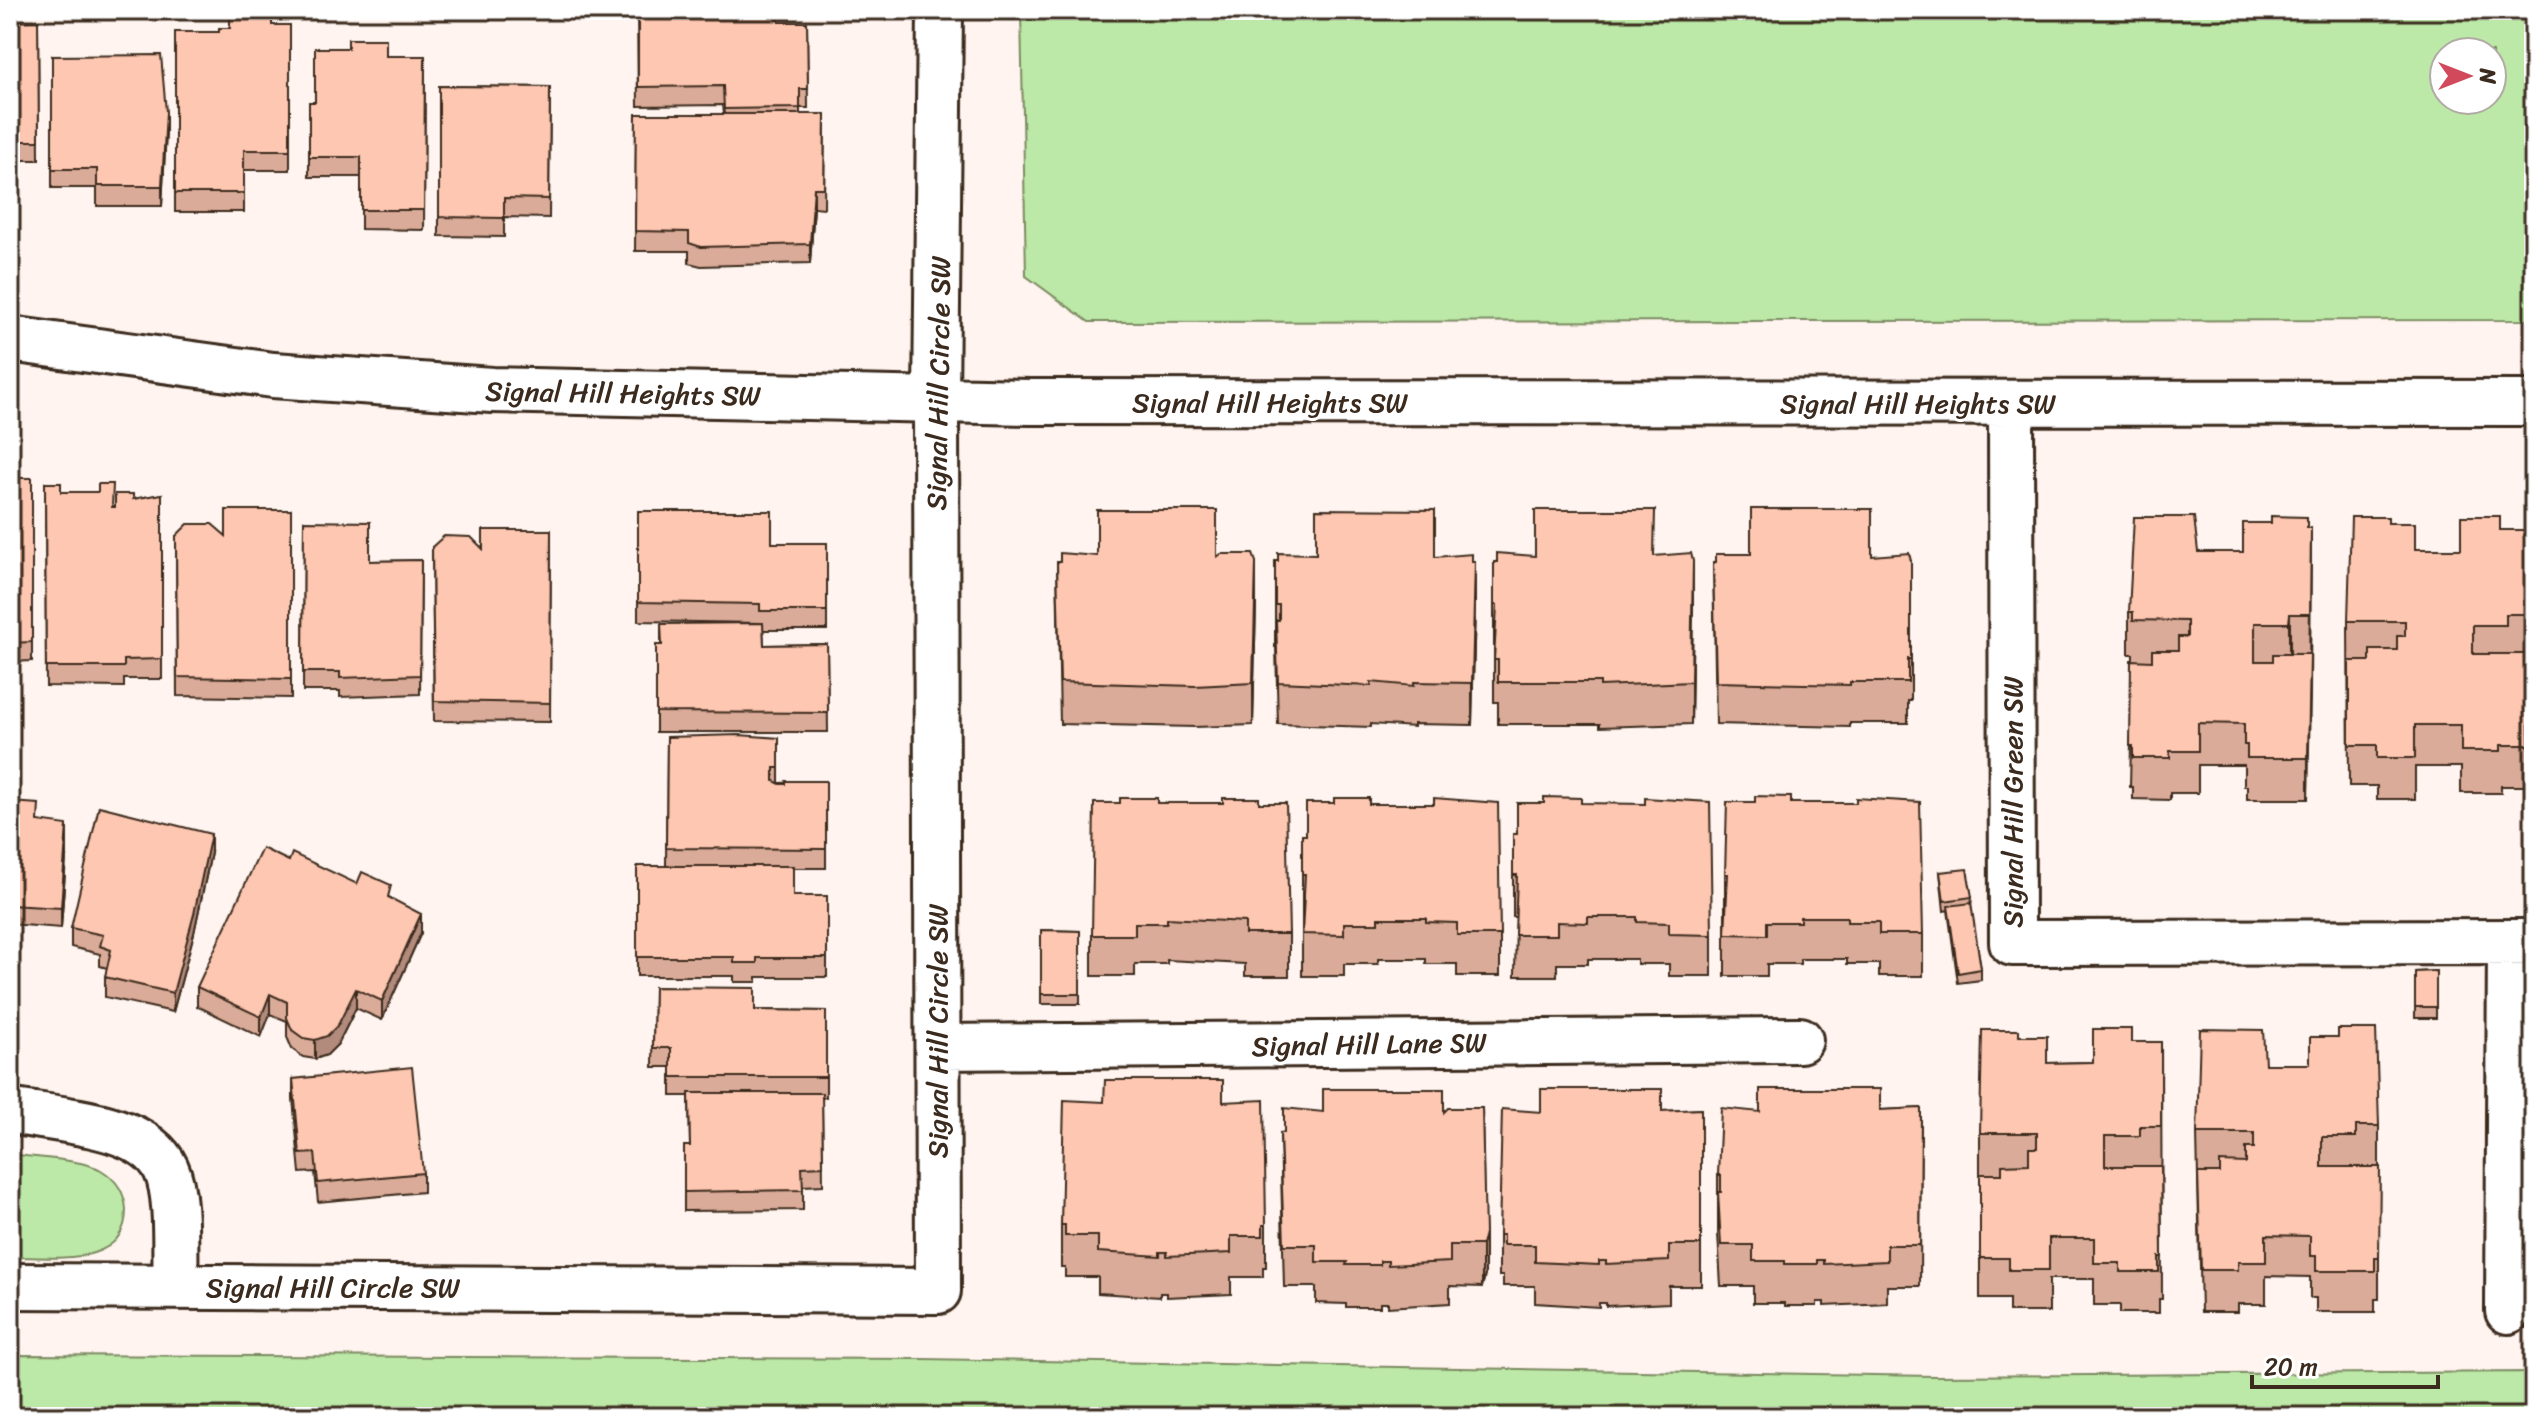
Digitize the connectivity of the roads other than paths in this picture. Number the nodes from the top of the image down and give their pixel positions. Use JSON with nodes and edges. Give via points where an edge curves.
{"nodes":[{"id":1,"x":940,"y":10,"type":"edge"},
{"id":2,"x":10,"y":339,"type":"edge"},
{"id":3,"x":936,"y":401,"type":"junction"},
{"id":4,"x":2011,"y":403,"type":"junction"},
{"id":5,"x":2534,"y":403,"type":"edge"},
{"id":6,"x":2522,"y":942,"type":"edge"},
{"id":7,"x":1800,"y":1040,"type":"dead end"},
{"id":8,"x":938,"y":1047,"type":"junction"},
{"id":9,"x":10,"y":1111,"type":"edge"},
{"id":10,"x":10,"y":1286,"type":"edge"},
{"id":11,"x":176,"y":1286,"type":"junction"},
{"id":12,"x":2508,"y":1311,"type":"dead end"}],
"edges":[{"from":1,"to":3,"type":"street","name":"Signal Hill Circle SW"},
{"from":2,"to":3,"type":"street","name":"Signal Hill Heights SW","via":[[273,375],[492,390]]},
{"from":3,"to":4,"type":"street","name":"Signal Hill Heights SW"},
{"from":3,"to":8,"type":"street","name":"Signal Hill Circle SW"},
{"from":4,"to":5,"type":"street","name":"Signal Hill Heights SW"},
{"from":4,"to":6,"type":"street","name":"Signal Hill Green SW","via":[[2012,943]]},
{"from":6,"to":12,"type":"street","name":"Signal Hill Green SW"},
{"from":7,"to":8,"type":"street","name":"Signal Hill Lane SW"},
{"from":8,"to":11,"type":"street","name":"Signal Hill Circle SW","via":[[938,1291]]},
{"from":9,"to":11,"type":"street","name":"Signal Hill Circle SW","via":[[120,1132],[155,1152],[172,1189]]},
{"from":10,"to":11,"type":"street","name":"Signal Hill Circle SW"}]}
